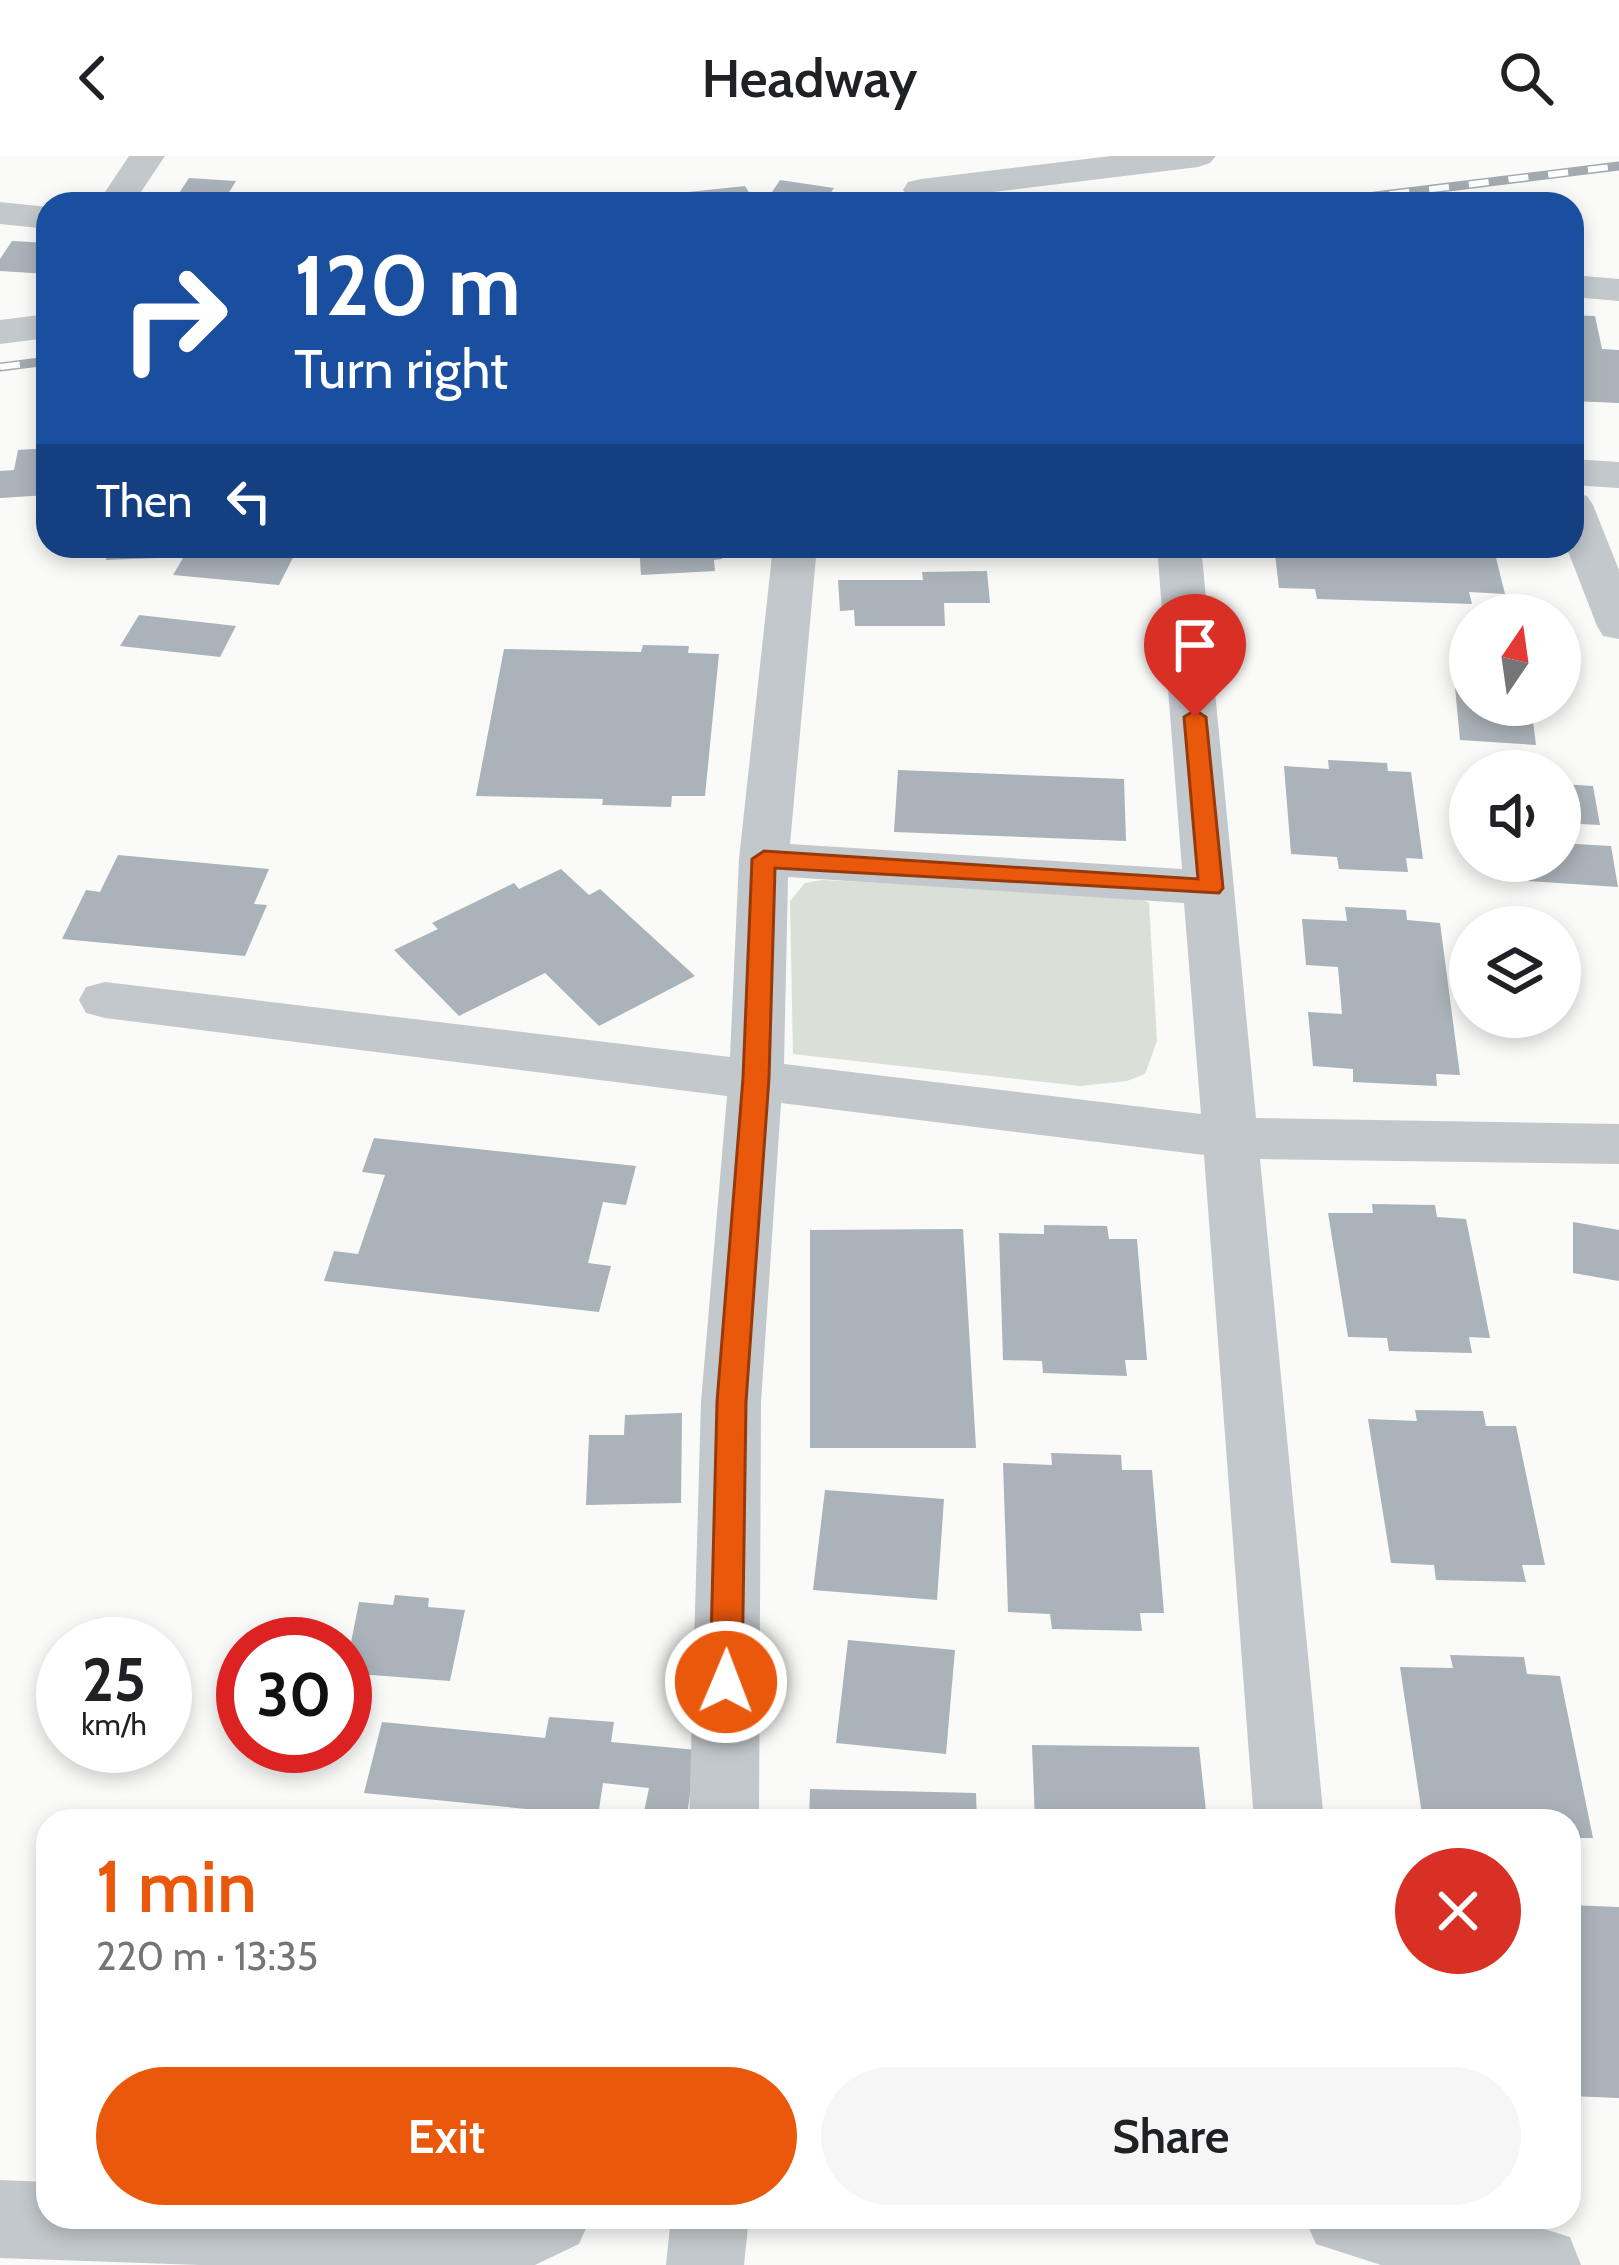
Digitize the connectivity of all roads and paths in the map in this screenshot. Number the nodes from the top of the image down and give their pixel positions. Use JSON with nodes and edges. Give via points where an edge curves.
{"nodes":[{"id":1,"x":147,"y":156,"type":"edge"},
{"id":2,"x":1198,"y":156,"type":"edge"},
{"id":3,"x":921,"y":183,"type":"edge"},
{"id":4,"x":123,"y":192,"type":"edge"},
{"id":5,"x":0,"y":213,"type":"edge"},
{"id":6,"x":36,"y":217,"type":"edge"},
{"id":7,"x":1584,"y":287,"type":"edge"},
{"id":8,"x":1619,"y":290,"type":"edge"},
{"id":9,"x":1584,"y":473,"type":"edge"},
{"id":10,"x":1619,"y":475,"type":"edge"},
{"id":11,"x":1584,"y":536,"type":"edge"},
{"id":12,"x":794,"y":558,"type":"edge"},
{"id":13,"x":1180,"y":558,"type":"edge"},
{"id":14,"x":1619,"y":626,"type":"edge"},
{"id":15,"x":764,"y":859,"type":"junction"},
{"id":16,"x":1211,"y":888,"type":"junction"},
{"id":17,"x":105,"y":1000,"type":"dead end"},
{"id":18,"x":756,"y":1078,"type":"junction"},
{"id":19,"x":1227,"y":1138,"type":"junction"},
{"id":20,"x":1619,"y":1144,"type":"edge"},
{"id":21,"x":724,"y":1809,"type":"edge"},
{"id":22,"x":1288,"y":1809,"type":"edge"},
{"id":23,"x":0,"y":2219,"type":"edge"},
{"id":24,"x":36,"y":2220,"type":"edge"},
{"id":25,"x":282,"y":2229,"type":"edge"},
{"id":26,"x":526,"y":2229,"type":"edge"},
{"id":27,"x":708,"y":2229,"type":"edge"},
{"id":28,"x":1393,"y":2229,"type":"edge"},
{"id":29,"x":704,"y":2265,"type":"edge"},
{"id":30,"x":1542,"y":2265,"type":"edge"}],
"edges":[{"from":1,"to":4,"type":"street"},
{"from":2,"to":3,"type":"street"},
{"from":5,"to":6,"type":"street"},
{"from":7,"to":8,"type":"street"},
{"from":9,"to":10,"type":"street"},
{"from":11,"to":14,"type":"street"},
{"from":12,"to":15,"type":"street"},
{"from":13,"to":16,"type":"street"},
{"from":15,"to":16,"type":"street"},
{"from":15,"to":18,"type":"street"},
{"from":16,"to":19,"type":"street"},
{"from":17,"to":18,"type":"street"},
{"from":18,"to":19,"type":"street"},
{"from":18,"to":21,"type":"street","via":[[731,1402]]},
{"from":19,"to":20,"type":"street"},
{"from":19,"to":22,"type":"street"},
{"from":23,"to":24,"type":"street"},
{"from":25,"to":26,"type":"street","via":[[508,2237]]},
{"from":27,"to":29,"type":"street"},
{"from":28,"to":30,"type":"street"}]}
